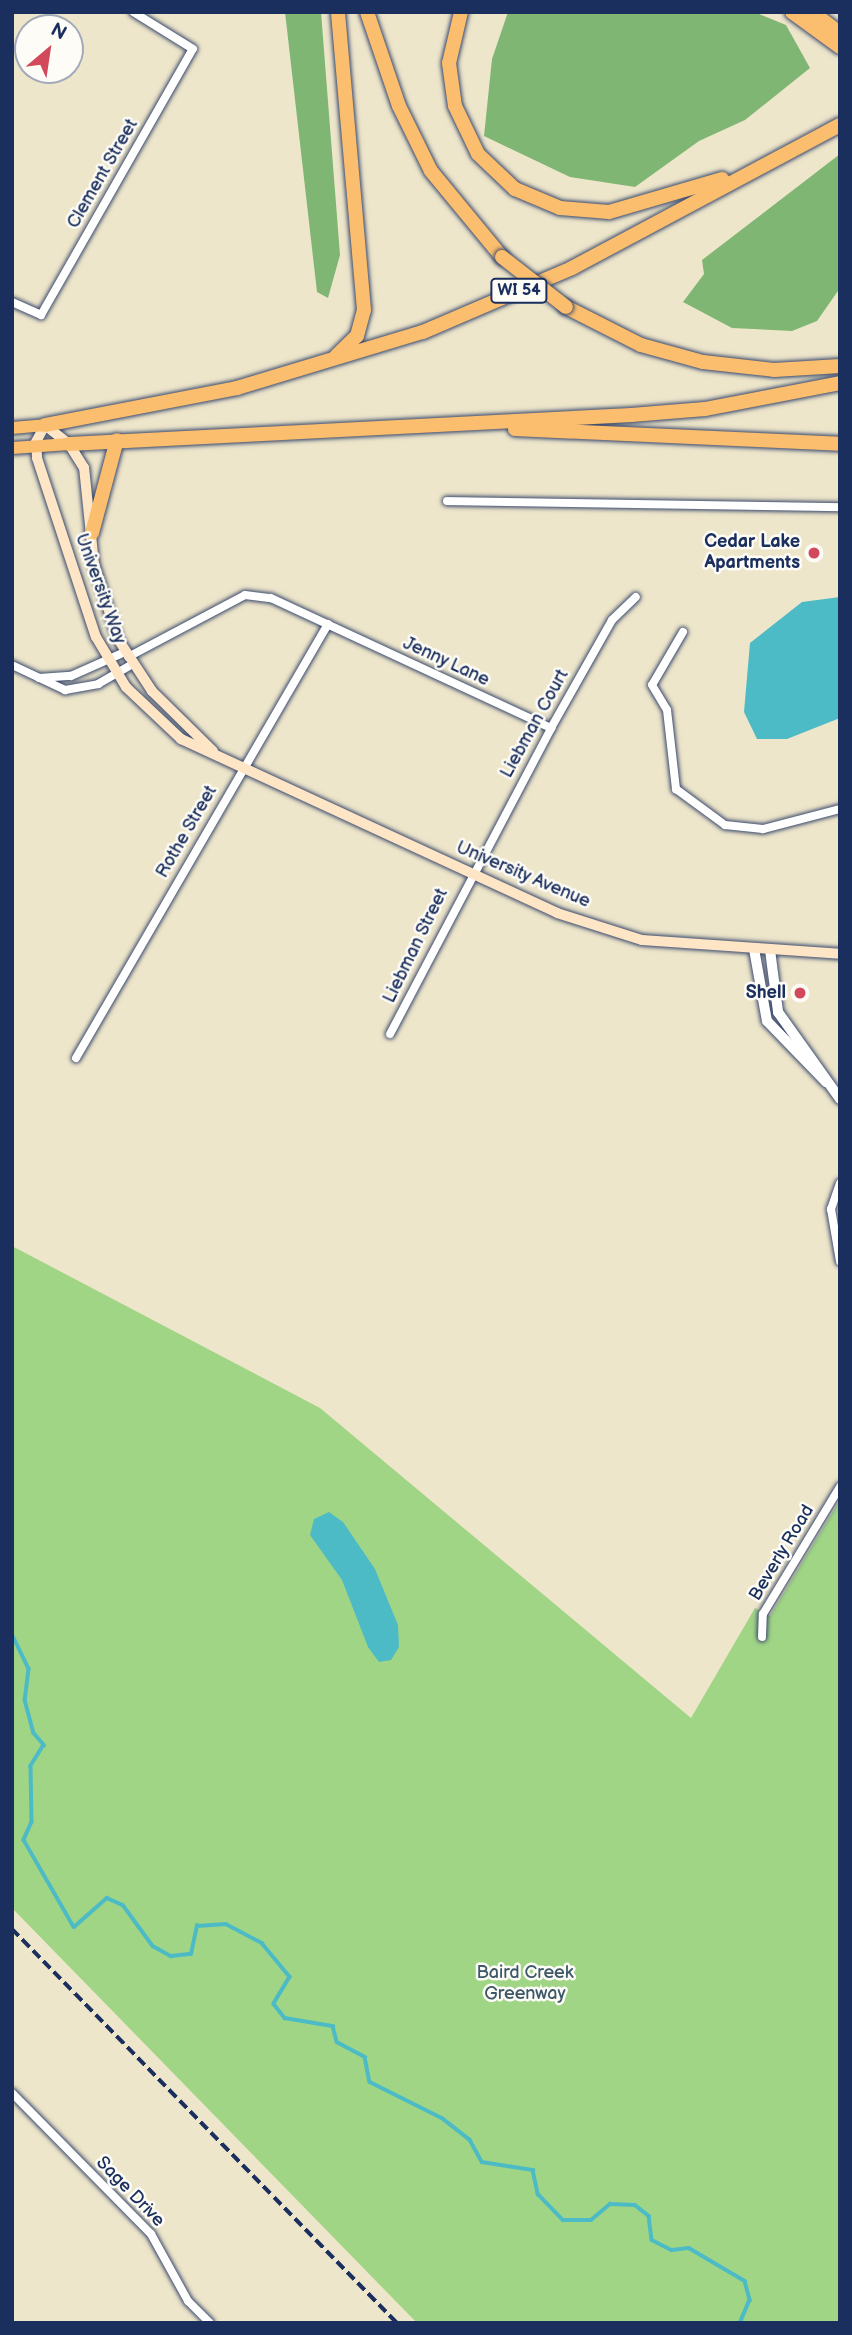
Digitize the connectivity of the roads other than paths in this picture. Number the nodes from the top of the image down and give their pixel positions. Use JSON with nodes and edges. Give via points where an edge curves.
{"nodes":[{"id":1,"x":133,"y":12,"type":"edge"},
{"id":2,"x":338,"y":12,"type":"edge"},
{"id":3,"x":367,"y":12,"type":"edge"},
{"id":4,"x":461,"y":12,"type":"edge"},
{"id":5,"x":792,"y":12,"type":"edge"},
{"id":6,"x":812,"y":12,"type":"edge"},
{"id":7,"x":840,"y":33,"type":"edge"},
{"id":8,"x":840,"y":47,"type":"edge"},
{"id":9,"x":840,"y":125,"type":"edge"},
{"id":10,"x":840,"y":135,"type":"edge"},
{"id":11,"x":806,"y":144,"type":"junction"},
{"id":12,"x":761,"y":168,"type":"junction"},
{"id":13,"x":12,"y":302,"type":"edge"},
{"id":14,"x":326,"y":362,"type":"junction"},
{"id":15,"x":840,"y":366,"type":"edge"},
{"id":16,"x":840,"y":383,"type":"edge"},
{"id":17,"x":45,"y":425,"type":"junction"},
{"id":18,"x":454,"y":426,"type":"junction"},
{"id":19,"x":12,"y":428,"type":"edge"},
{"id":20,"x":117,"y":440,"type":"junction"},
{"id":21,"x":69,"y":444,"type":"junction"},
{"id":22,"x":840,"y":444,"type":"edge"},
{"id":23,"x":36,"y":446,"type":"junction"},
{"id":24,"x":12,"y":448,"type":"edge"},
{"id":25,"x":447,"y":501,"type":"dead end"},
{"id":26,"x":840,"y":507,"type":"edge"},
{"id":27,"x":92,"y":533,"type":"junction"},
{"id":28,"x":636,"y":597,"type":"dead end"},
{"id":29,"x":328,"y":624,"type":"junction"},
{"id":30,"x":683,"y":632,"type":"dead end"},
{"id":31,"x":129,"y":658,"type":"junction"},
{"id":32,"x":107,"y":660,"type":"junction"},
{"id":33,"x":12,"y":665,"type":"edge"},
{"id":34,"x":116,"y":674,"type":"junction"},
{"id":35,"x":39,"y":678,"type":"junction"},
{"id":36,"x":551,"y":728,"type":"junction"},
{"id":37,"x":213,"y":751,"type":"junction"},
{"id":38,"x":244,"y":767,"type":"junction"},
{"id":39,"x":840,"y":809,"type":"edge"},
{"id":40,"x":470,"y":873,"type":"junction"},
{"id":41,"x":754,"y":949,"type":"junction"},
{"id":42,"x":770,"y":950,"type":"junction"},
{"id":43,"x":840,"y":954,"type":"edge"},
{"id":44,"x":390,"y":1034,"type":"dead end"},
{"id":45,"x":76,"y":1058,"type":"dead end"},
{"id":46,"x":829,"y":1084,"type":"junction"},
{"id":47,"x":840,"y":1099,"type":"edge"},
{"id":48,"x":840,"y":1183,"type":"edge"},
{"id":49,"x":840,"y":1261,"type":"edge"},
{"id":50,"x":840,"y":1487,"type":"edge"},
{"id":51,"x":762,"y":1637,"type":"dead end"},
{"id":52,"x":12,"y":2093,"type":"edge"},
{"id":53,"x":210,"y":2323,"type":"edge"}],
"edges":[{"from":1,"to":13,"type":"street","name":"Clement Street","via":[[194,49],[41,315]]},
{"from":2,"to":14,"type":"highway","via":[[364,314],[354,339]]},
{"from":3,"to":15,"type":"highway","bridge":true,"via":[[399,106],[430,171],[502,257],[566,307],[641,345],[703,362],[774,370]]},
{"from":4,"to":12,"type":"highway","via":[[449,62],[455,106],[478,154],[525,195],[573,210],[609,212],[651,205]]},
{"from":5,"to":8,"type":"highway"},
{"from":6,"to":7,"type":"highway"},
{"from":9,"to":11,"type":"highway","number":"WI 54"},
{"from":10,"to":11,"type":"highway"},
{"from":11,"to":12,"type":"highway","number":"WI 54"},
{"from":12,"to":14,"type":"highway","number":"WI 54","via":[[572,268],[423,332]]},
{"from":14,"to":17,"type":"highway","number":"WI 54","via":[[201,396]]},
{"from":16,"to":18,"type":"highway","via":[[705,409]]},
{"from":17,"to":19,"type":"main road","number":"WI 54"},
{"from":17,"to":21,"type":"main road","name":"University Way"},
{"from":17,"to":23,"type":"main road"},
{"from":18,"to":20,"type":"highway"},
{"from":18,"to":22,"type":"highway"},
{"from":20,"to":21,"type":"highway"},
{"from":20,"to":27,"type":"highway"},
{"from":21,"to":23,"type":"main road"},
{"from":21,"to":27,"type":"main road","name":"University Way","via":[[87,481]]},
{"from":23,"to":24,"type":"main road"},
{"from":23,"to":32,"type":"main road","name":"University Way","via":[[82,600]]},
{"from":25,"to":26,"type":"street"},
{"from":27,"to":31,"type":"main road","name":"University Way","via":[[102,595]]},
{"from":28,"to":36,"type":"street","name":"Liebman Court","via":[[612,621]]},
{"from":29,"to":31,"type":"street","name":"Jenny Lane","via":[[286,603],[245,594]]},
{"from":29,"to":36,"type":"street","name":"Jenny Lane"},
{"from":29,"to":38,"type":"street","name":"Rothe Street"},
{"from":30,"to":39,"type":"street","via":[[652,685],[667,710],[676,789],[725,825],[763,829]]},
{"from":31,"to":32,"type":"street"},
{"from":31,"to":34,"type":"street"},
{"from":31,"to":37,"type":"main road","name":"University Way"},
{"from":32,"to":34,"type":"main road","name":"University Way"},
{"from":32,"to":35,"type":"street","via":[[71,676]]},
{"from":33,"to":35,"type":"street"},
{"from":34,"to":35,"type":"street","via":[[72,690]]},
{"from":34,"to":37,"type":"main road","name":"University Way","via":[[172,732]]},
{"from":36,"to":40,"type":"street","name":"Liebman Court"},
{"from":37,"to":38,"type":"main road","name":"University Avenue"},
{"from":38,"to":40,"type":"main road","name":"University Avenue"},
{"from":38,"to":45,"type":"street","name":"Rothe Street"},
{"from":40,"to":41,"type":"main road","name":"University Avenue","via":[[557,913],[642,940]]},
{"from":40,"to":44,"type":"street","name":"Liebman Street"},
{"from":41,"to":42,"type":"main road","name":"University Avenue"},
{"from":41,"to":46,"type":"street","via":[[767,1021]]},
{"from":42,"to":43,"type":"main road","name":"University Avenue"},
{"from":42,"to":46,"type":"street","via":[[774,1003]]},
{"from":46,"to":47,"type":"street"},
{"from":48,"to":49,"type":"street","via":[[831,1209]]},
{"from":50,"to":51,"type":"street","name":"Beverly Road","via":[[763,1614]]},
{"from":52,"to":53,"type":"street","name":"Sage Drive","via":[[151,2234],[188,2301]]}]}
